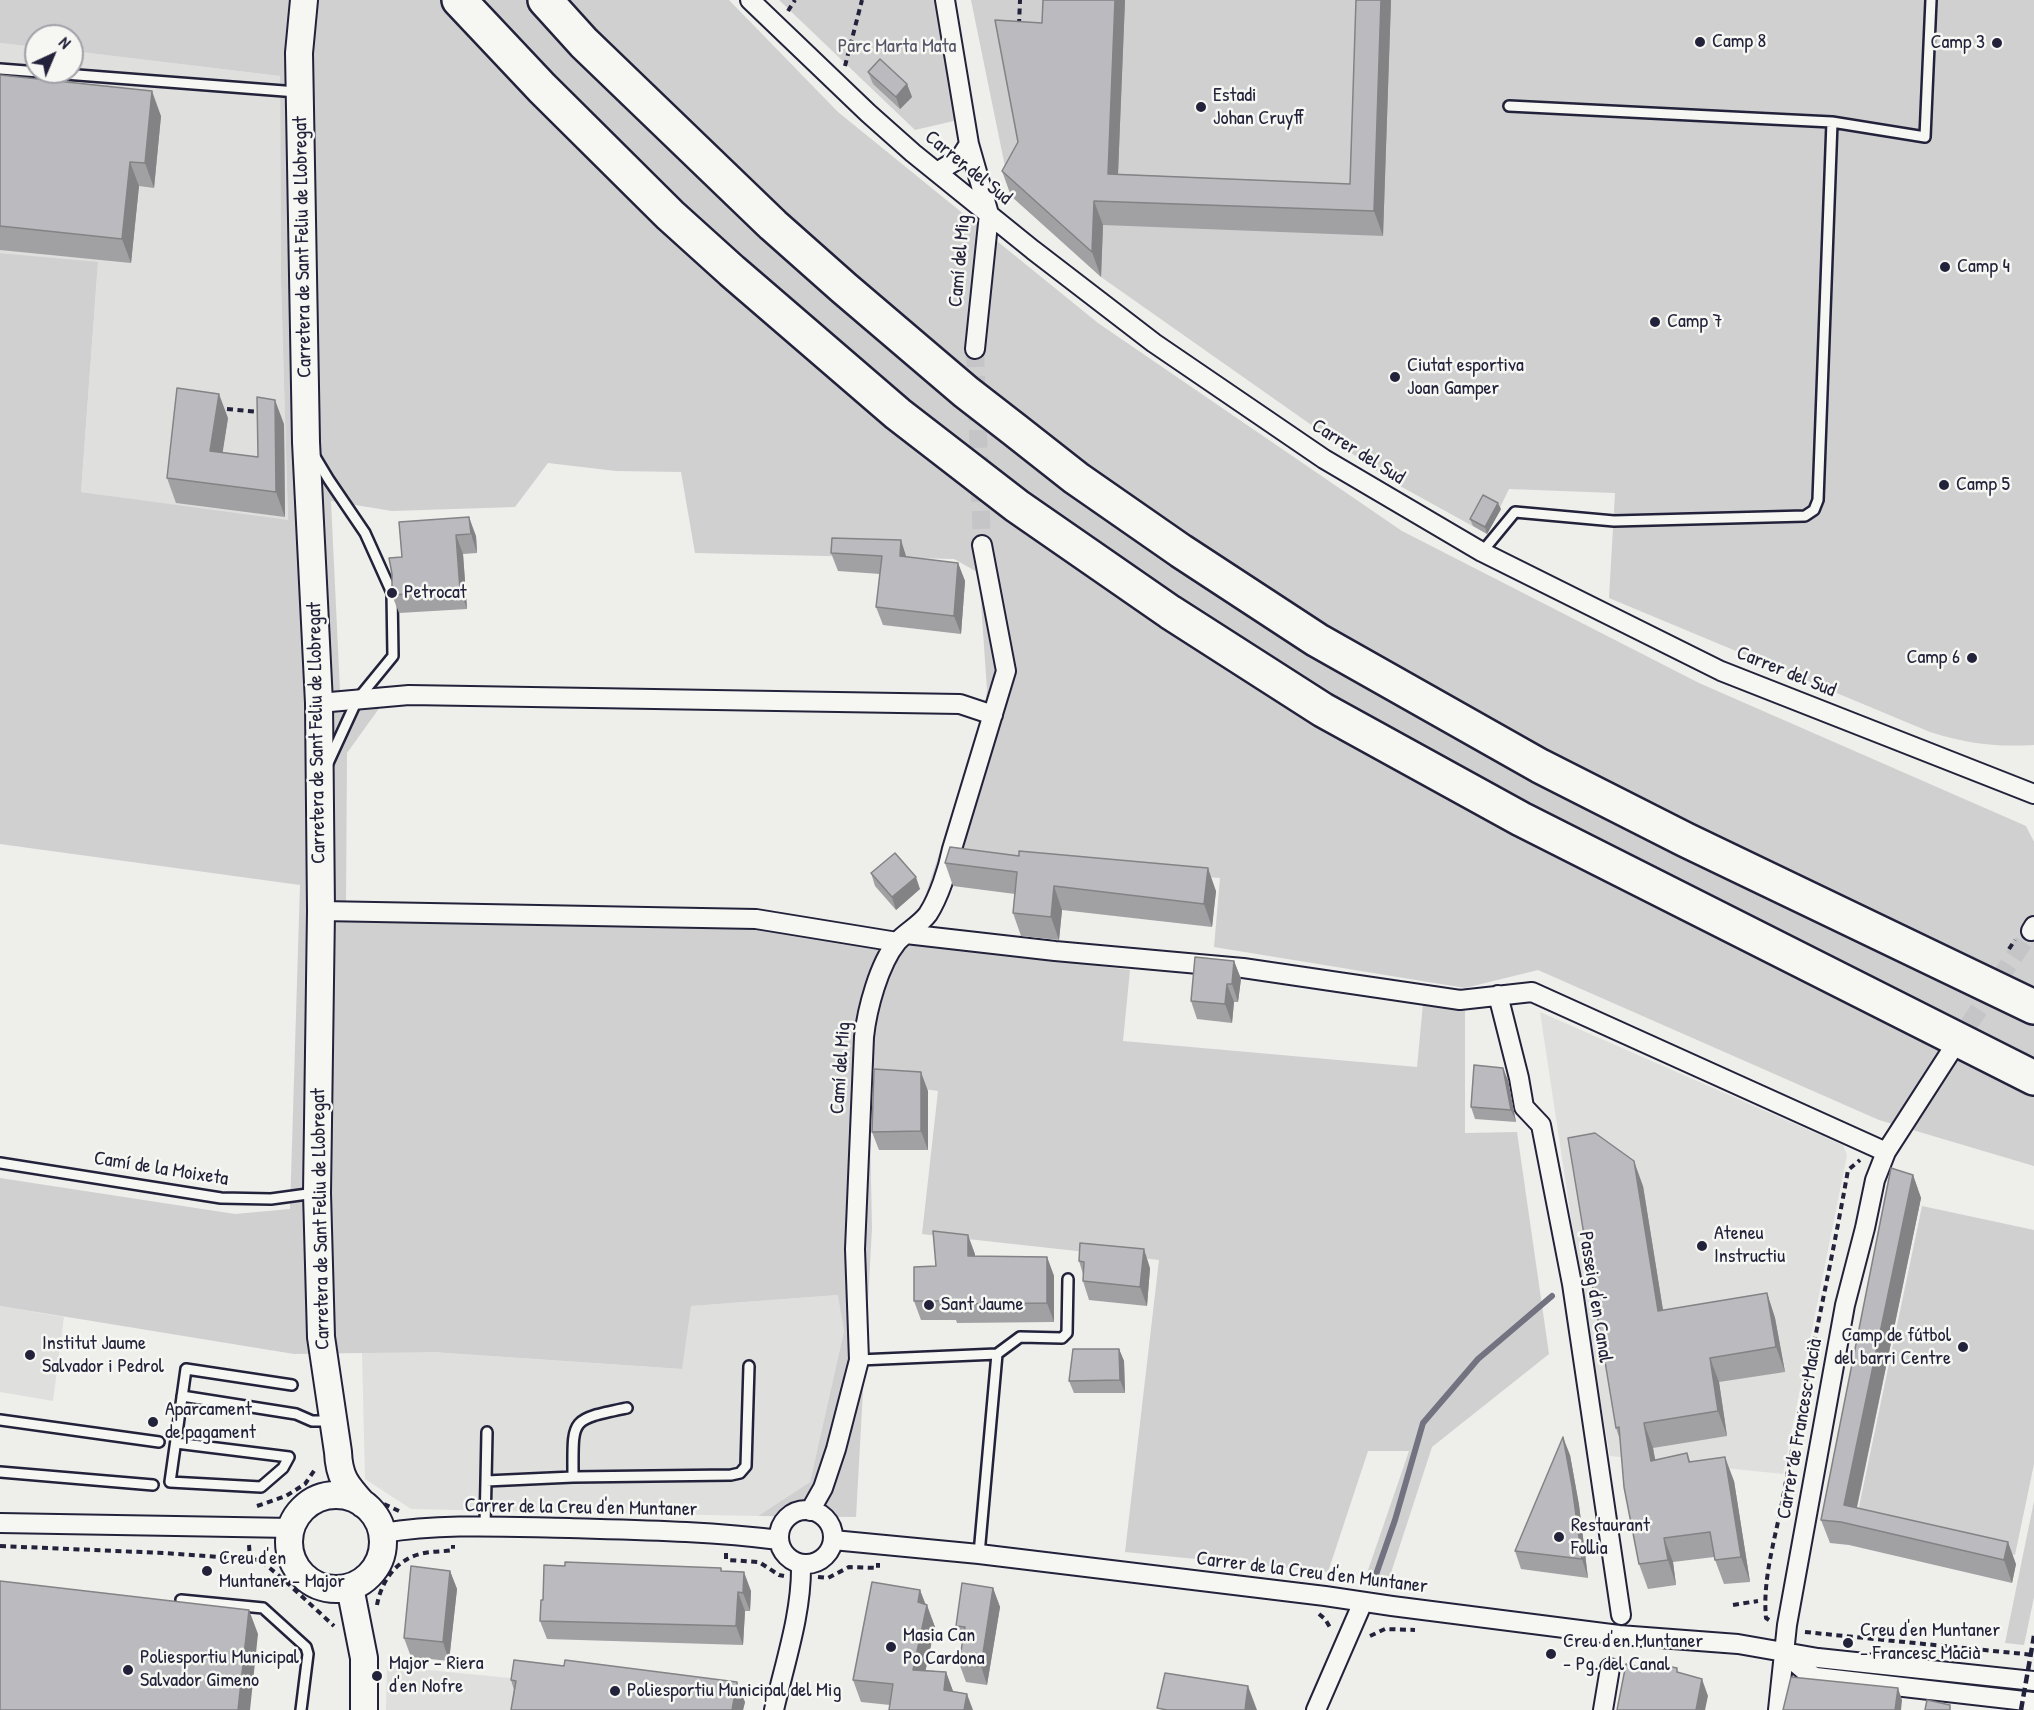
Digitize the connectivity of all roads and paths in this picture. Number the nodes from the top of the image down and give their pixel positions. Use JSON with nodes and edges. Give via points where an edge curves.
{"nodes":[{"id":1,"x":304,"y":0,"type":"edge"},
{"id":2,"x":459,"y":0,"type":"edge"},
{"id":3,"x":545,"y":0,"type":"edge"},
{"id":4,"x":750,"y":0,"type":"edge"},
{"id":5,"x":862,"y":0,"type":"edge"},
{"id":6,"x":945,"y":0,"type":"edge"},
{"id":7,"x":1020,"y":0,"type":"edge"},
{"id":8,"x":1931,"y":0,"type":"edge"},
{"id":9,"x":1019,"y":25,"type":"edge"},
{"id":10,"x":0,"y":69,"type":"edge"},
{"id":11,"x":834,"y":81,"type":"junction"},
{"id":12,"x":300,"y":92,"type":"junction"},
{"id":13,"x":1509,"y":106,"type":"dead end"},
{"id":14,"x":1832,"y":122,"type":"junction"},
{"id":15,"x":969,"y":144,"type":"junction"},
{"id":16,"x":937,"y":172,"type":"junction"},
{"id":17,"x":989,"y":214,"type":"junction"},
{"id":18,"x":975,"y":349,"type":"tunnel mouth"},
{"id":19,"x":227,"y":408,"type":"dead end"},
{"id":20,"x":306,"y":430,"type":"junction"},
{"id":21,"x":982,"y":545,"type":"tunnel mouth"},
{"id":22,"x":1482,"y":552,"type":"junction"},
{"id":23,"x":357,"y":700,"type":"junction"},
{"id":24,"x":319,"y":703,"type":"junction"},
{"id":25,"x":993,"y":715,"type":"junction"},
{"id":26,"x":319,"y":782,"type":"junction"},
{"id":27,"x":2034,"y":794,"type":"edge"},
{"id":28,"x":321,"y":911,"type":"junction"},
{"id":29,"x":902,"y":938,"type":"junction"},
{"id":30,"x":1498,"y":996,"type":"junction"},
{"id":31,"x":2034,"y":1007,"type":"edge"},
{"id":32,"x":1953,"y":1048,"type":"tunnel mouth"},
{"id":33,"x":2034,"y":1078,"type":"edge"},
{"id":34,"x":1886,"y":1152,"type":"junction"},
{"id":35,"x":0,"y":1163,"type":"edge"},
{"id":36,"x":1848,"y":1170,"type":"dead end"},
{"id":37,"x":316,"y":1193,"type":"junction"},
{"id":38,"x":1068,"y":1279,"type":"dead end"},
{"id":39,"x":997,"y":1354,"type":"junction"},
{"id":40,"x":859,"y":1360,"type":"junction"},
{"id":41,"x":749,"y":1366,"type":"dead end"},
{"id":42,"x":292,"y":1385,"type":"dead end"},
{"id":43,"x":182,"y":1396,"type":"junction"},
{"id":44,"x":627,"y":1408,"type":"dead end"},
{"id":45,"x":0,"y":1420,"type":"edge"},
{"id":46,"x":333,"y":1421,"type":"junction"},
{"id":47,"x":487,"y":1432,"type":"dead end"},
{"id":48,"x":159,"y":1442,"type":"dead end"},
{"id":49,"x":176,"y":1443,"type":"junction"},
{"id":50,"x":329,"y":1463,"type":"junction"},
{"id":51,"x":0,"y":1472,"type":"edge"},
{"id":52,"x":573,"y":1477,"type":"junction"},
{"id":53,"x":486,"y":1481,"type":"junction"},
{"id":54,"x":153,"y":1485,"type":"dead end"},
{"id":55,"x":315,"y":1501,"type":"junction"},
{"id":56,"x":363,"y":1504,"type":"junction"},
{"id":57,"x":255,"y":1507,"type":"dead end"},
{"id":58,"x":810,"y":1511,"type":"junction"},
{"id":59,"x":0,"y":1523,"type":"edge"},
{"id":60,"x":485,"y":1526,"type":"junction"},
{"id":61,"x":292,"y":1528,"type":"junction"},
{"id":62,"x":382,"y":1533,"type":"junction"},
{"id":63,"x":779,"y":1540,"type":"junction"},
{"id":64,"x":833,"y":1540,"type":"junction"},
{"id":65,"x":453,"y":1543,"type":"dead end"},
{"id":66,"x":0,"y":1546,"type":"edge"},
{"id":67,"x":979,"y":1554,"type":"junction"},
{"id":68,"x":801,"y":1564,"type":"junction"},
{"id":69,"x":350,"y":1587,"type":"junction"},
{"id":70,"x":181,"y":1600,"type":"edge"},
{"id":71,"x":1758,"y":1601,"type":"dead end"},
{"id":72,"x":1364,"y":1602,"type":"junction"},
{"id":73,"x":1733,"y":1605,"type":"dead end"},
{"id":74,"x":377,"y":1611,"type":"dead end"},
{"id":75,"x":1621,"y":1615,"type":"dead end"},
{"id":76,"x":1794,"y":1629,"type":"junction"},
{"id":77,"x":339,"y":1631,"type":"dead end"},
{"id":78,"x":1784,"y":1653,"type":"junction"},
{"id":79,"x":2034,"y":1655,"type":"edge"},
{"id":80,"x":1610,"y":1668,"type":"dead end"},
{"id":81,"x":2034,"y":1681,"type":"edge"},
{"id":82,"x":2034,"y":1702,"type":"edge"},
{"id":83,"x":1984,"y":1703,"type":"edge"},
{"id":84,"x":301,"y":1710,"type":"edge"},
{"id":85,"x":364,"y":1710,"type":"edge"},
{"id":86,"x":774,"y":1710,"type":"edge"},
{"id":87,"x":1316,"y":1710,"type":"edge"},
{"id":88,"x":1603,"y":1710,"type":"edge"},
{"id":89,"x":1778,"y":1710,"type":"edge"}],
"edges":[{"from":1,"to":12,"type":"street","name":"Carretera de Sant Feliu de Llobregat"},
{"from":2,"to":33,"type":"highway","via":[[670,215],[898,414],[1017,506],[1170,612],[1323,710],[1521,819]]},
{"from":3,"to":31,"type":"highway","via":[[584,43],[844,288],[1023,437],[1181,551],[1317,640],[1540,766]]},
{"from":4,"to":11,"type":"street","name":"Carrer del Sud"},
{"from":5,"to":11,"type":"path","via":[[847,64]]},
{"from":6,"to":15,"type":"street","name":"Camí del Mig"},
{"from":7,"to":9,"type":"path"},
{"from":8,"to":14,"type":"lane","via":[[1925,137]]},
{"from":10,"to":12,"type":"lane"},
{"from":11,"to":16,"type":"street","name":"Carrer del Sud"},
{"from":12,"to":20,"type":"street","name":"Carretera de Sant Feliu de Llobregat"},
{"from":13,"to":14,"type":"lane"},
{"from":14,"to":22,"type":"lane","via":[[1818,500],[1814,510],[1805,516],[1614,521],[1515,512]]},
{"from":15,"to":16,"type":"street","via":[[960,158]]},
{"from":15,"to":17,"type":"street","name":"Camí del Mig"},
{"from":16,"to":17,"type":"street","name":"Carrer del Sud"},
{"from":17,"to":18,"type":"street","name":"Camí del Mig"},
{"from":17,"to":22,"type":"street","name":"Carrer del Sud","via":[[1154,343],[1324,459]]},
{"from":19,"to":20,"type":"path"},
{"from":20,"to":23,"type":"lane","via":[[329,480],[365,533],[392,592],[393,656]]},
{"from":20,"to":24,"type":"street","name":"Carretera de Sant Feliu de Llobregat"},
{"from":21,"to":25,"type":"street","name":"Camí del Mig","via":[[1006,671]]},
{"from":22,"to":27,"type":"street","name":"Carrer del Sud","via":[[1721,671]]},
{"from":23,"to":24,"type":"street"},
{"from":23,"to":25,"type":"street","via":[[409,695],[948,703]]},
{"from":23,"to":26,"type":"lane"},
{"from":24,"to":26,"type":"street","name":"Carretera de Sant Feliu de Llobregat"},
{"from":25,"to":29,"type":"street","name":"Camí del Mig","via":[[948,870],[927,914]]},
{"from":26,"to":28,"type":"street","name":"Carretera de Sant Feliu de Llobregat"},
{"from":28,"to":29,"type":"street","via":[[756,919]]},
{"from":28,"to":37,"type":"street","name":"Carretera de Sant Feliu de Llobregat"},
{"from":29,"to":30,"type":"street","via":[[1243,969],[1460,1000]]},
{"from":29,"to":40,"type":"street","name":"Camí del Mig","via":[[887,959],[867,1011],[864,1037],[855,1249]]},
{"from":30,"to":34,"type":"street","via":[[1532,992]]},
{"from":30,"to":75,"type":"street","name":"Passeig d'en Canal","via":[[1524,1107],[1541,1125],[1572,1284]]},
{"from":32,"to":34,"type":"street","name":"Carrer de Francesc Macià"},
{"from":34,"to":76,"type":"street","name":"Carrer de Francesc Macià","via":[[1875,1180],[1845,1305]]},
{"from":35,"to":37,"type":"lane","name":"Camí de la Moixeta","via":[[220,1198],[271,1200]]},
{"from":36,"to":76,"type":"path","name":"Carrer de Francesc Macià","via":[[1768,1574],[1766,1618]]},
{"from":37,"to":46,"type":"street","name":"Carretera de Sant Feliu de Llobregat","via":[[321,1337]]},
{"from":38,"to":39,"type":"lane","via":[[1067,1333],[1062,1338],[1020,1338]]},
{"from":39,"to":40,"type":"lane"},
{"from":39,"to":67,"type":"lane"},
{"from":40,"to":58,"type":"street","name":"Camí del Mig","via":[[836,1449],[823,1488]]},
{"from":41,"to":52,"type":"lane","via":[[746,1466],[740,1473]]},
{"from":42,"to":43,"type":"lane","via":[[186,1369]]},
{"from":43,"to":46,"type":"lane","via":[[296,1413],[312,1421]]},
{"from":43,"to":49,"type":"lane"},
{"from":44,"to":52,"type":"lane","via":[[587,1417],[578,1424],[573,1434]]},
{"from":45,"to":48,"type":"lane"},
{"from":46,"to":50,"type":"street","name":"Carretera de Sant Feliu de Llobregat"},
{"from":47,"to":53,"type":"lane"},
{"from":49,"to":49,"type":"lane","via":[[198,1446],[289,1457],[283,1468],[261,1487],[170,1482]]},
{"from":50,"to":55,"type":"street","via":[[330,1482]]},
{"from":50,"to":56,"type":"street","name":"Carretera de Sant Feliu de Llobregat"},
{"from":50,"to":57,"type":"path","via":[[286,1496]]},
{"from":51,"to":54,"type":"lane"},
{"from":52,"to":53,"type":"lane"},
{"from":53,"to":60,"type":"lane"},
{"from":55,"to":56,"type":"street","via":[[342,1496]]},
{"from":55,"to":61,"type":"street","via":[[302,1510]]},
{"from":56,"to":62,"type":"street","via":[[375,1516]]},
{"from":58,"to":63,"type":"street","via":[[787,1518]]},
{"from":58,"to":64,"type":"street","via":[[829,1524]]},
{"from":59,"to":61,"type":"street"},
{"from":60,"to":62,"type":"street","name":"Carrer de la Creu d'en Muntaner"},
{"from":60,"to":63,"type":"street","name":"Carrer de la Creu d'en Muntaner","via":[[734,1534]]},
{"from":61,"to":69,"type":"street","via":[[290,1550],[303,1575],[328,1588]]},
{"from":62,"to":69,"type":"street","via":[[377,1566],[368,1578]]},
{"from":63,"to":68,"type":"street","via":[[790,1560]]},
{"from":64,"to":67,"type":"street","name":"Carrer de la Creu d'en Muntaner"},
{"from":64,"to":68,"type":"street","via":[[824,1557]]},
{"from":65,"to":74,"type":"path","name":"Carrer de la Creu d'en Muntaner","via":[[453,1550],[421,1554],[404,1561],[383,1584]]},
{"from":66,"to":77,"type":"path","via":[[260,1560]]},
{"from":67,"to":72,"type":"street","name":"Carrer de la Creu d'en Muntaner"},
{"from":68,"to":86,"type":"street","via":[[801,1588]]},
{"from":69,"to":85,"type":"street","via":[[364,1658]]},
{"from":70,"to":84,"type":"lane","via":[[263,1608],[291,1632],[308,1651]]},
{"from":71,"to":73,"type":"path"},
{"from":72,"to":78,"type":"street","name":"Carrer de la Creu d'en Muntaner","via":[[1619,1635],[1738,1644]]},
{"from":72,"to":87,"type":"street"},
{"from":76,"to":78,"type":"street","name":"Carrer de Francesc Macià"},
{"from":76,"to":79,"type":"path"},
{"from":78,"to":81,"type":"street","name":"Carrer de la Creu d'en Muntaner"},
{"from":78,"to":83,"type":"street","name":"Carrer de la Creu d'en Muntaner","via":[[1816,1677]]},
{"from":78,"to":89,"type":"street","name":"Carrer de Francesc Macià"},
{"from":80,"to":88,"type":"street"},
{"from":82,"to":83,"type":"street","name":"Carrer de la Creu d'en Muntaner"}]}
